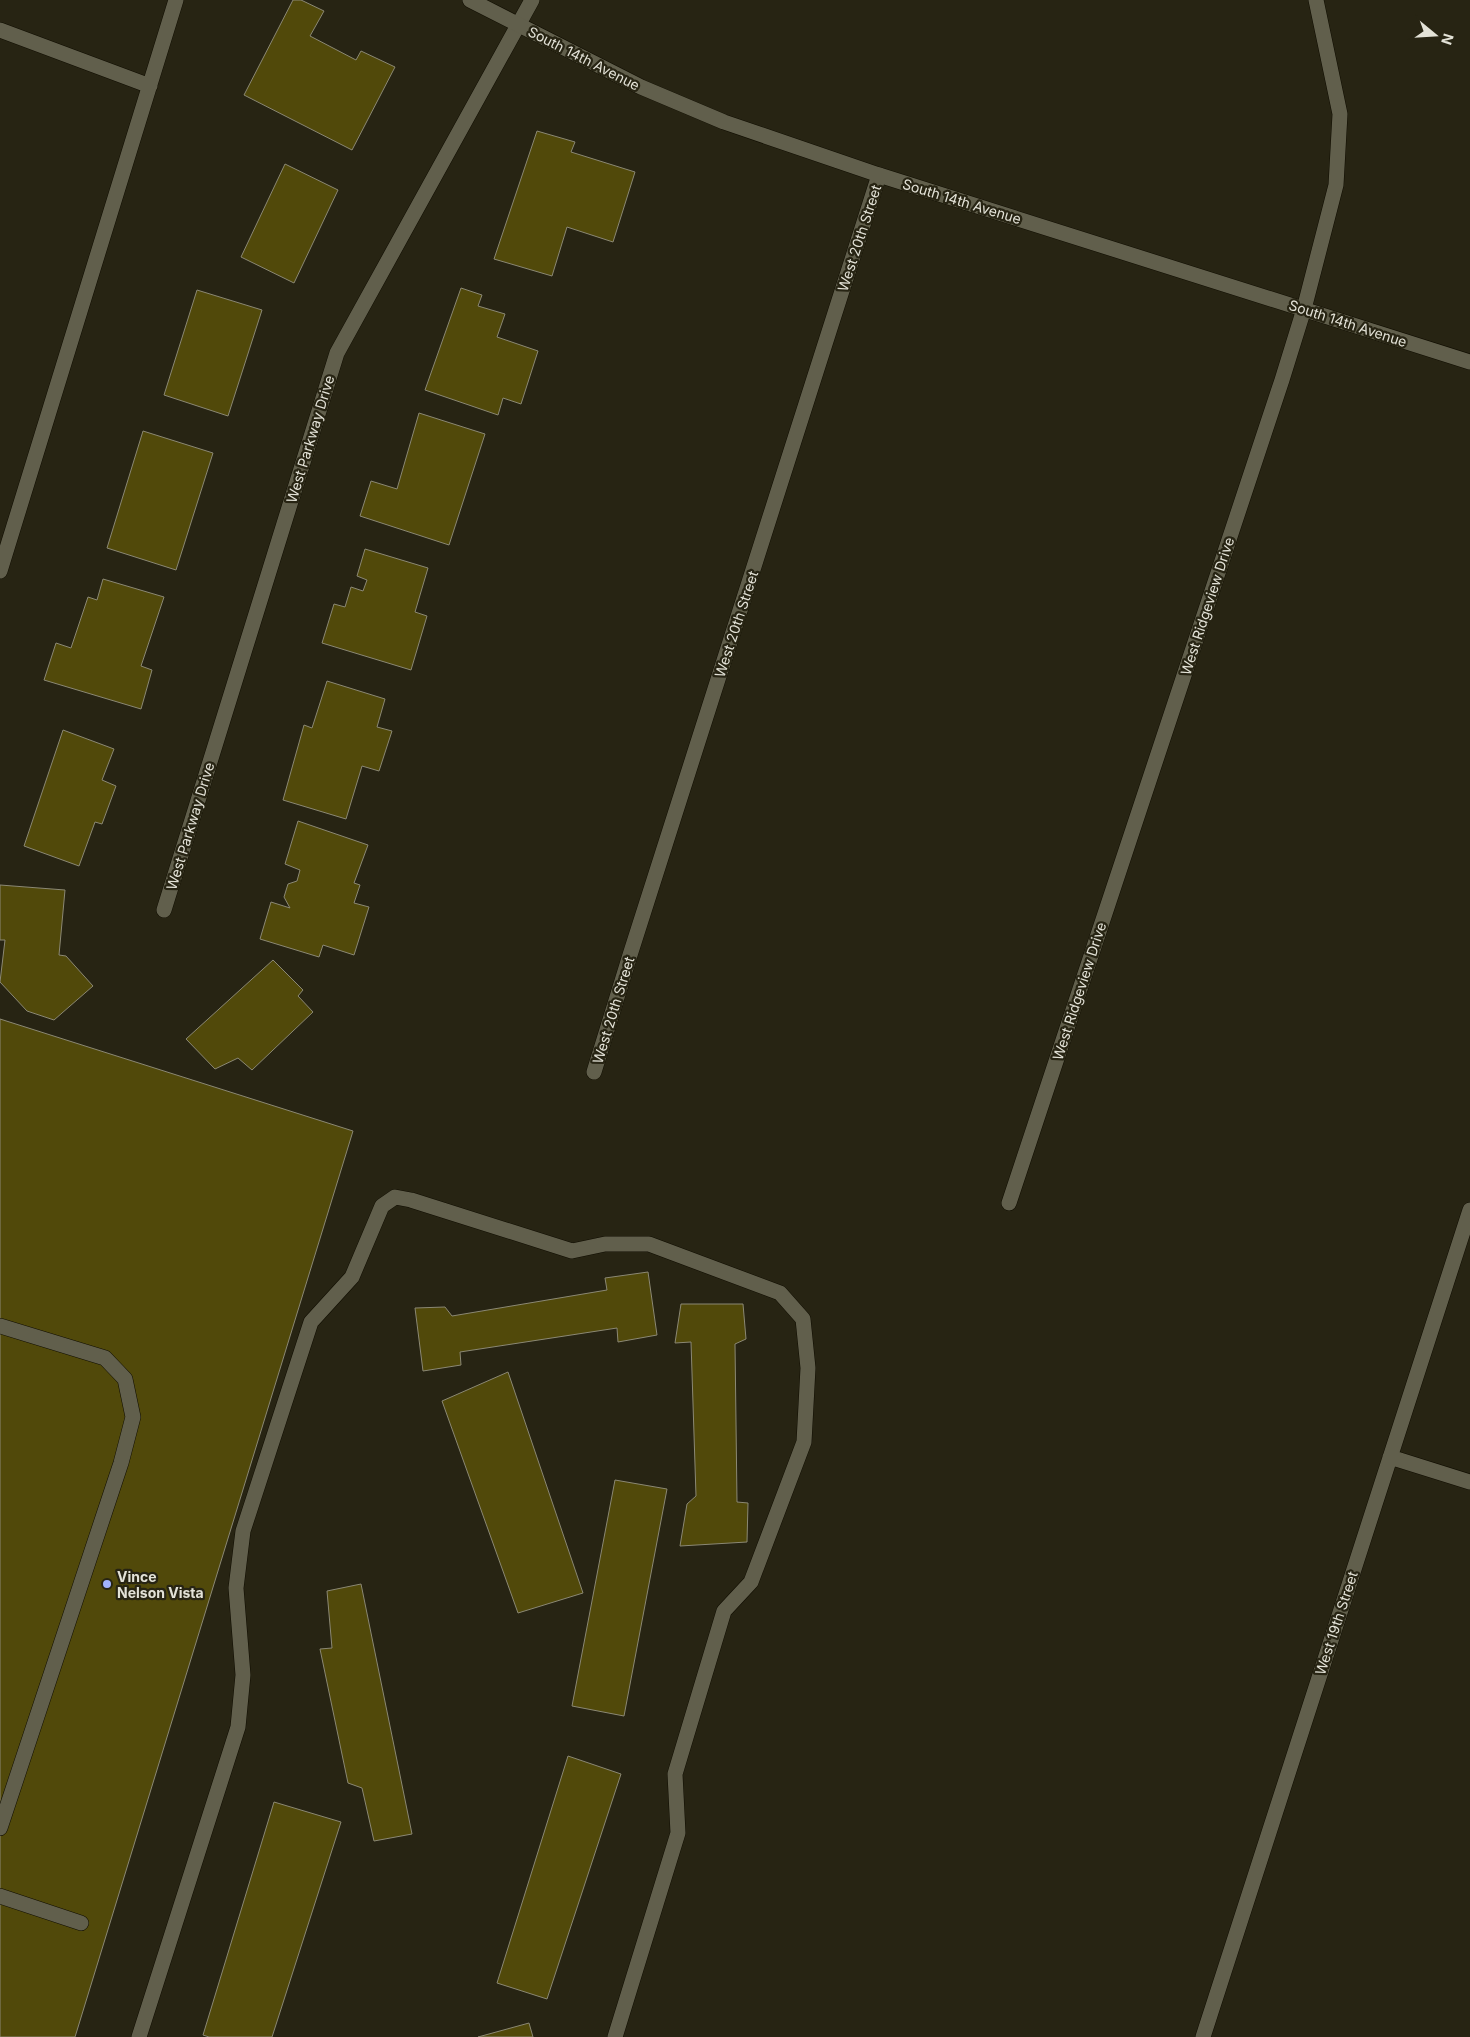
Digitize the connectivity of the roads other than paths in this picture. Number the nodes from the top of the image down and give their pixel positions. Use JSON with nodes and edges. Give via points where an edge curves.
{"nodes":[{"id":1,"x":176,"y":0,"type":"edge"},
{"id":2,"x":470,"y":0,"type":"edge"},
{"id":3,"x":532,"y":0,"type":"edge"},
{"id":4,"x":1316,"y":0,"type":"edge"},
{"id":5,"x":518,"y":25,"type":"junction"},
{"id":6,"x":0,"y":30,"type":"edge"},
{"id":7,"x":150,"y":86,"type":"junction"},
{"id":8,"x":879,"y":175,"type":"junction"},
{"id":9,"x":1304,"y":308,"type":"junction"},
{"id":10,"x":1470,"y":362,"type":"edge"},
{"id":11,"x":0,"y":571,"type":"edge"},
{"id":12,"x":164,"y":910,"type":"dead end"},
{"id":13,"x":594,"y":1072,"type":"dead end"},
{"id":14,"x":1009,"y":1203,"type":"dead end"},
{"id":15,"x":1470,"y":1210,"type":"edge"},
{"id":16,"x":0,"y":1326,"type":"edge"},
{"id":17,"x":1390,"y":1457,"type":"junction"},
{"id":18,"x":1470,"y":1482,"type":"edge"},
{"id":19,"x":0,"y":1828,"type":"edge"},
{"id":20,"x":0,"y":1896,"type":"edge"},
{"id":21,"x":81,"y":1923,"type":"dead end"},
{"id":22,"x":139,"y":2037,"type":"edge"},
{"id":23,"x":615,"y":2037,"type":"edge"},
{"id":24,"x":1203,"y":2037,"type":"edge"}],
"edges":[{"from":1,"to":7,"type":"street"},
{"from":2,"to":5,"type":"street","name":"South 14th Avenue"},
{"from":3,"to":5,"type":"street","name":"West Parkway Drive"},
{"from":4,"to":9,"type":"street","name":"West Ridgeview Drive","via":[[1340,114],[1336,185]]},
{"from":5,"to":8,"type":"street","name":"South 14th Avenue","via":[[650,91],[724,122]]},
{"from":5,"to":12,"type":"street","name":"West Parkway Drive","via":[[337,353]]},
{"from":6,"to":7,"type":"street"},
{"from":7,"to":11,"type":"street"},
{"from":8,"to":9,"type":"street","name":"South 14th Avenue"},
{"from":8,"to":13,"type":"street","name":"West 20th Street"},
{"from":9,"to":10,"type":"street","name":"South 14th Avenue"},
{"from":9,"to":14,"type":"street","name":"West Ridgeview Drive"},
{"from":15,"to":17,"type":"street","name":"West 19th Street"},
{"from":16,"to":19,"type":"street","via":[[106,1358],[125,1379],[133,1416],[118,1472]]},
{"from":17,"to":18,"type":"street"},
{"from":17,"to":24,"type":"street","name":"West 19th Street"},
{"from":20,"to":21,"type":"street"},
{"from":22,"to":23,"type":"street","via":[[238,1728],[243,1675],[236,1588],[243,1531],[311,1322],[352,1277],[382,1206],[395,1197],[572,1251],[605,1244],[649,1244],[780,1293],[802,1318],[808,1368],[804,1442],[751,1582],[724,1611],[675,1774],[678,1834]]}]}
